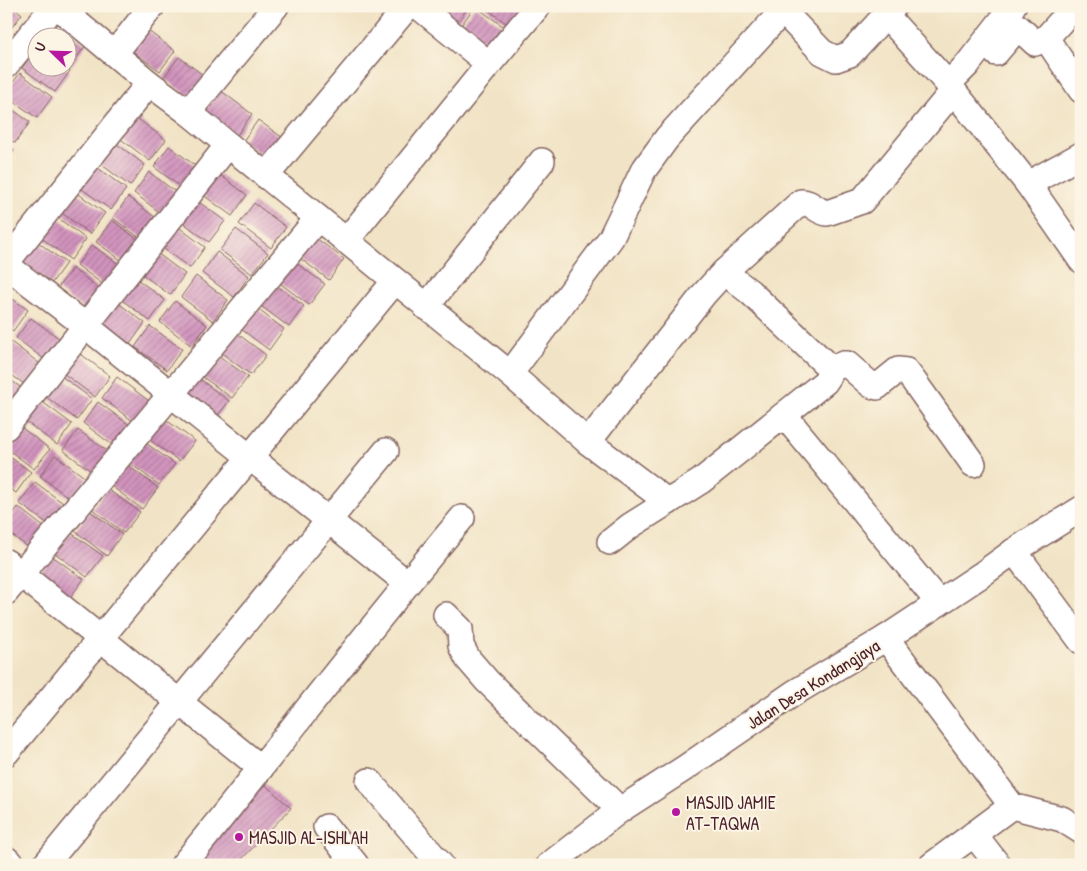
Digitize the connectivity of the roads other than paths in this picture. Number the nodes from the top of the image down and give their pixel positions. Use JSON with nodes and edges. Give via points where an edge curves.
{"nodes":[{"id":1,"x":56,"y":6,"type":"edge"},
{"id":2,"x":152,"y":6,"type":"edge"},
{"id":3,"x":276,"y":6,"type":"edge"},
{"id":4,"x":408,"y":6,"type":"edge"},
{"id":5,"x":418,"y":6,"type":"edge"},
{"id":6,"x":538,"y":6,"type":"edge"},
{"id":7,"x":1013,"y":6,"type":"edge"},
{"id":8,"x":1075,"y":6,"type":"edge"},
{"id":9,"x":783,"y":8,"type":"edge"},
{"id":10,"x":889,"y":12,"type":"edge"},
{"id":11,"x":1046,"y":38,"type":"junction"},
{"id":12,"x":115,"y":53,"type":"junction"},
{"id":13,"x":489,"y":64,"type":"junction"},
{"id":14,"x":6,"y":65,"type":"edge"},
{"id":15,"x":149,"y":83,"type":"junction"},
{"id":16,"x":1081,"y":90,"type":"edge"},
{"id":17,"x":953,"y":91,"type":"junction"},
{"id":18,"x":188,"y":112,"type":"junction"},
{"id":19,"x":228,"y":145,"type":"junction"},
{"id":20,"x":1081,"y":155,"type":"edge"},
{"id":21,"x":542,"y":161,"type":"dead end"},
{"id":22,"x":266,"y":176,"type":"junction"},
{"id":23,"x":1028,"y":184,"type":"junction"},
{"id":24,"x":318,"y":218,"type":"junction"},
{"id":25,"x":346,"y":241,"type":"junction"},
{"id":26,"x":1081,"y":260,"type":"edge"},
{"id":27,"x":6,"y":264,"type":"edge"},
{"id":28,"x":724,"y":272,"type":"junction"},
{"id":29,"x":395,"y":281,"type":"junction"},
{"id":30,"x":426,"y":306,"type":"junction"},
{"id":31,"x":86,"y":326,"type":"junction"},
{"id":32,"x":831,"y":369,"type":"junction"},
{"id":33,"x":510,"y":374,"type":"junction"},
{"id":34,"x":171,"y":394,"type":"junction"},
{"id":35,"x":784,"y":414,"type":"junction"},
{"id":36,"x":6,"y":427,"type":"edge"},
{"id":37,"x":588,"y":442,"type":"junction"},
{"id":38,"x":386,"y":451,"type":"dead end"},
{"id":39,"x":250,"y":458,"type":"junction"},
{"id":40,"x":973,"y":464,"type":"dead end"},
{"id":41,"x":668,"y":502,"type":"junction"},
{"id":42,"x":1081,"y":509,"type":"edge"},
{"id":43,"x":462,"y":518,"type":"dead end"},
{"id":44,"x":329,"y":520,"type":"junction"},
{"id":45,"x":610,"y":542,"type":"dead end"},
{"id":46,"x":1014,"y":551,"type":"junction"},
{"id":47,"x":14,"y":568,"type":"edge"},
{"id":48,"x":407,"y":583,"type":"junction"},
{"id":49,"x":6,"y":592,"type":"edge"},
{"id":50,"x":939,"y":603,"type":"junction"},
{"id":51,"x":446,"y":615,"type":"dead end"},
{"id":52,"x":102,"y":638,"type":"junction"},
{"id":53,"x":886,"y":638,"type":"junction"},
{"id":54,"x":1081,"y":641,"type":"edge"},
{"id":55,"x":180,"y":702,"type":"junction"},
{"id":56,"x":6,"y":753,"type":"edge"},
{"id":57,"x":262,"y":768,"type":"junction"},
{"id":58,"x":369,"y":781,"type":"dead end"},
{"id":59,"x":1012,"y":806,"type":"junction"},
{"id":60,"x":620,"y":810,"type":"junction"},
{"id":61,"x":326,"y":827,"type":"dead end"},
{"id":62,"x":1081,"y":831,"type":"edge"},
{"id":63,"x":974,"y":834,"type":"junction"},
{"id":64,"x":6,"y":859,"type":"edge"},
{"id":65,"x":550,"y":864,"type":"edge"},
{"id":66,"x":14,"y":865,"type":"edge"},
{"id":67,"x":45,"y":865,"type":"edge"},
{"id":68,"x":183,"y":865,"type":"edge"},
{"id":69,"x":356,"y":865,"type":"edge"},
{"id":70,"x":441,"y":865,"type":"edge"},
{"id":71,"x":932,"y":865,"type":"edge"},
{"id":72,"x":998,"y":865,"type":"edge"}],
"edges":[{"from":1,"to":12,"type":"street"},
{"from":1,"to":14,"type":"street"},
{"from":2,"to":12,"type":"street"},
{"from":3,"to":18,"type":"street"},
{"from":4,"to":22,"type":"street"},
{"from":5,"to":13,"type":"street"},
{"from":6,"to":13,"type":"street"},
{"from":7,"to":17,"type":"street","via":[[967,65]]},
{"from":8,"to":11,"type":"street"},
{"from":9,"to":10,"type":"street","via":[[822,52],[836,59],[850,54]]},
{"from":9,"to":33,"type":"street","via":[[667,138],[643,171],[611,238]]},
{"from":10,"to":17,"type":"street","via":[[893,23]]},
{"from":11,"to":16,"type":"street"},
{"from":11,"to":17,"type":"street","via":[[1035,44],[1017,28]]},
{"from":12,"to":15,"type":"street"},
{"from":13,"to":25,"type":"street"},
{"from":15,"to":18,"type":"street"},
{"from":15,"to":27,"type":"street"},
{"from":17,"to":23,"type":"street"},
{"from":17,"to":28,"type":"street","via":[[862,201],[827,213],[801,202]]},
{"from":18,"to":19,"type":"street"},
{"from":19,"to":22,"type":"street"},
{"from":19,"to":31,"type":"street"},
{"from":20,"to":23,"type":"street"},
{"from":21,"to":30,"type":"street"},
{"from":22,"to":24,"type":"street"},
{"from":23,"to":26,"type":"street"},
{"from":24,"to":25,"type":"street"},
{"from":24,"to":34,"type":"street"},
{"from":25,"to":29,"type":"street"},
{"from":27,"to":31,"type":"street"},
{"from":28,"to":32,"type":"street","via":[[750,292]]},
{"from":28,"to":37,"type":"street"},
{"from":29,"to":30,"type":"street"},
{"from":29,"to":39,"type":"street"},
{"from":30,"to":33,"type":"street"},
{"from":31,"to":34,"type":"street"},
{"from":31,"to":36,"type":"street"},
{"from":32,"to":35,"type":"street","via":[[825,382]]},
{"from":32,"to":40,"type":"street","via":[[846,364],[877,387],[898,370],[906,371]]},
{"from":33,"to":37,"type":"street"},
{"from":34,"to":39,"type":"street"},
{"from":34,"to":47,"type":"street"},
{"from":35,"to":41,"type":"street","via":[[701,481]]},
{"from":35,"to":50,"type":"street"},
{"from":37,"to":41,"type":"street"},
{"from":38,"to":44,"type":"street"},
{"from":39,"to":44,"type":"street"},
{"from":39,"to":52,"type":"street"},
{"from":41,"to":45,"type":"street"},
{"from":42,"to":46,"type":"street","name":"Jalan Desa Kondangjaya"},
{"from":43,"to":48,"type":"street"},
{"from":44,"to":48,"type":"street"},
{"from":44,"to":55,"type":"street"},
{"from":46,"to":50,"type":"street","name":"Jalan Desa Kondangjaya"},
{"from":46,"to":54,"type":"street"},
{"from":47,"to":49,"type":"street"},
{"from":47,"to":52,"type":"street"},
{"from":48,"to":57,"type":"street"},
{"from":50,"to":53,"type":"street","name":"Jalan Desa Kondangjaya"},
{"from":51,"to":60,"type":"street","via":[[460,630],[461,646],[468,659],[487,681]]},
{"from":52,"to":55,"type":"street"},
{"from":52,"to":56,"type":"street"},
{"from":53,"to":59,"type":"street"},
{"from":53,"to":60,"type":"street","name":"Jalan Desa Kondangjaya","via":[[794,693]]},
{"from":55,"to":57,"type":"street"},
{"from":55,"to":67,"type":"street"},
{"from":57,"to":68,"type":"street"},
{"from":58,"to":70,"type":"street"},
{"from":59,"to":62,"type":"street","via":[[1062,819]]},
{"from":59,"to":63,"type":"street"},
{"from":60,"to":65,"type":"street","name":"Jalan Desa Kondangjaya"},
{"from":61,"to":69,"type":"street"},
{"from":63,"to":71,"type":"street"},
{"from":63,"to":72,"type":"street"},
{"from":64,"to":66,"type":"street"}]}
